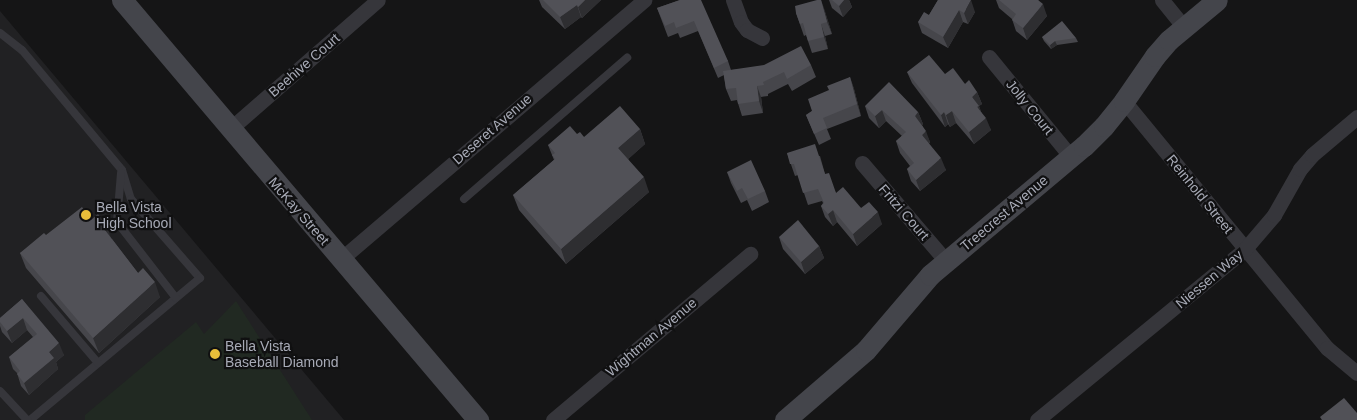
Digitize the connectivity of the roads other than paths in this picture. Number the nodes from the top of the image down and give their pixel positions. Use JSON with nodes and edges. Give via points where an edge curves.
{"nodes":[{"id":1,"x":122,"y":0,"type":"edge"},
{"id":2,"x":378,"y":0,"type":"edge"},
{"id":3,"x":644,"y":0,"type":"edge"},
{"id":4,"x":733,"y":0,"type":"edge"},
{"id":5,"x":1162,"y":0,"type":"edge"},
{"id":6,"x":1217,"y":0,"type":"edge"},
{"id":7,"x":1184,"y":28,"type":"junction"},
{"id":8,"x":0,"y":33,"type":"edge"},
{"id":9,"x":762,"y":38,"type":"dead end"},
{"id":10,"x":989,"y":57,"type":"dead end"},
{"id":11,"x":627,"y":58,"type":"dead end"},
{"id":12,"x":1124,"y":101,"type":"junction"},
{"id":13,"x":1357,"y":118,"type":"edge"},
{"id":14,"x":230,"y":129,"type":"junction"},
{"id":15,"x":1071,"y":157,"type":"junction"},
{"id":16,"x":862,"y":163,"type":"dead end"},
{"id":17,"x":122,"y":170,"type":"junction"},
{"id":18,"x":464,"y":199,"type":"dead end"},
{"id":19,"x":1245,"y":249,"type":"junction"},
{"id":20,"x":750,"y":254,"type":"dead end"},
{"id":21,"x":341,"y":259,"type":"junction"},
{"id":22,"x":946,"y":261,"type":"junction"},
{"id":23,"x":41,"y":296,"type":"dead end"},
{"id":24,"x":176,"y":298,"type":"junction"},
{"id":25,"x":98,"y":363,"type":"junction"},
{"id":26,"x":1357,"y":373,"type":"edge"},
{"id":27,"x":0,"y":391,"type":"edge"},
{"id":28,"x":28,"y":420,"type":"edge"},
{"id":29,"x":478,"y":420,"type":"edge"},
{"id":30,"x":553,"y":420,"type":"edge"},
{"id":31,"x":785,"y":420,"type":"edge"},
{"id":32,"x":1037,"y":420,"type":"edge"}],
"edges":[{"from":1,"to":14,"type":"street","name":"McKay Street"},
{"from":2,"to":14,"type":"street","name":"Beehive Court"},
{"from":3,"to":21,"type":"street","name":"Deseret Avenue"},
{"from":4,"to":9,"type":"street","via":[[747,30]]},
{"from":5,"to":7,"type":"street"},
{"from":6,"to":7,"type":"street","name":"Treecrest Avenue"},
{"from":7,"to":12,"type":"street","name":"Treecrest Avenue","via":[[1155,56]]},
{"from":8,"to":17,"type":"lane","via":[[22,50]]},
{"from":10,"to":15,"type":"street","name":"Jolly Court"},
{"from":11,"to":18,"type":"lane"},
{"from":12,"to":15,"type":"street","name":"Treecrest Avenue","via":[[1104,126]]},
{"from":12,"to":19,"type":"street","name":"Reinhold Street"},
{"from":13,"to":19,"type":"street","name":"Niessen Way","via":[[1300,169],[1274,215]]},
{"from":14,"to":21,"type":"street","name":"McKay Street"},
{"from":15,"to":22,"type":"street","name":"Treecrest Avenue"},
{"from":16,"to":22,"type":"street","name":"Fritzi Court"},
{"from":17,"to":24,"type":"lane","via":[[117,222]]},
{"from":17,"to":24,"type":"lane","via":[[131,198],[200,278]]},
{"from":19,"to":26,"type":"street","name":"Reinhold Street","via":[[1326,348]]},
{"from":19,"to":32,"type":"street","name":"Niessen Way"},
{"from":20,"to":30,"type":"street","name":"Wightman Avenue"},
{"from":21,"to":29,"type":"street","name":"McKay Street"},
{"from":22,"to":31,"type":"street","name":"Treecrest Avenue","via":[[908,298],[866,350]]},
{"from":23,"to":25,"type":"lane"},
{"from":24,"to":25,"type":"lane"},
{"from":25,"to":28,"type":"lane"},
{"from":27,"to":28,"type":"lane"}]}
